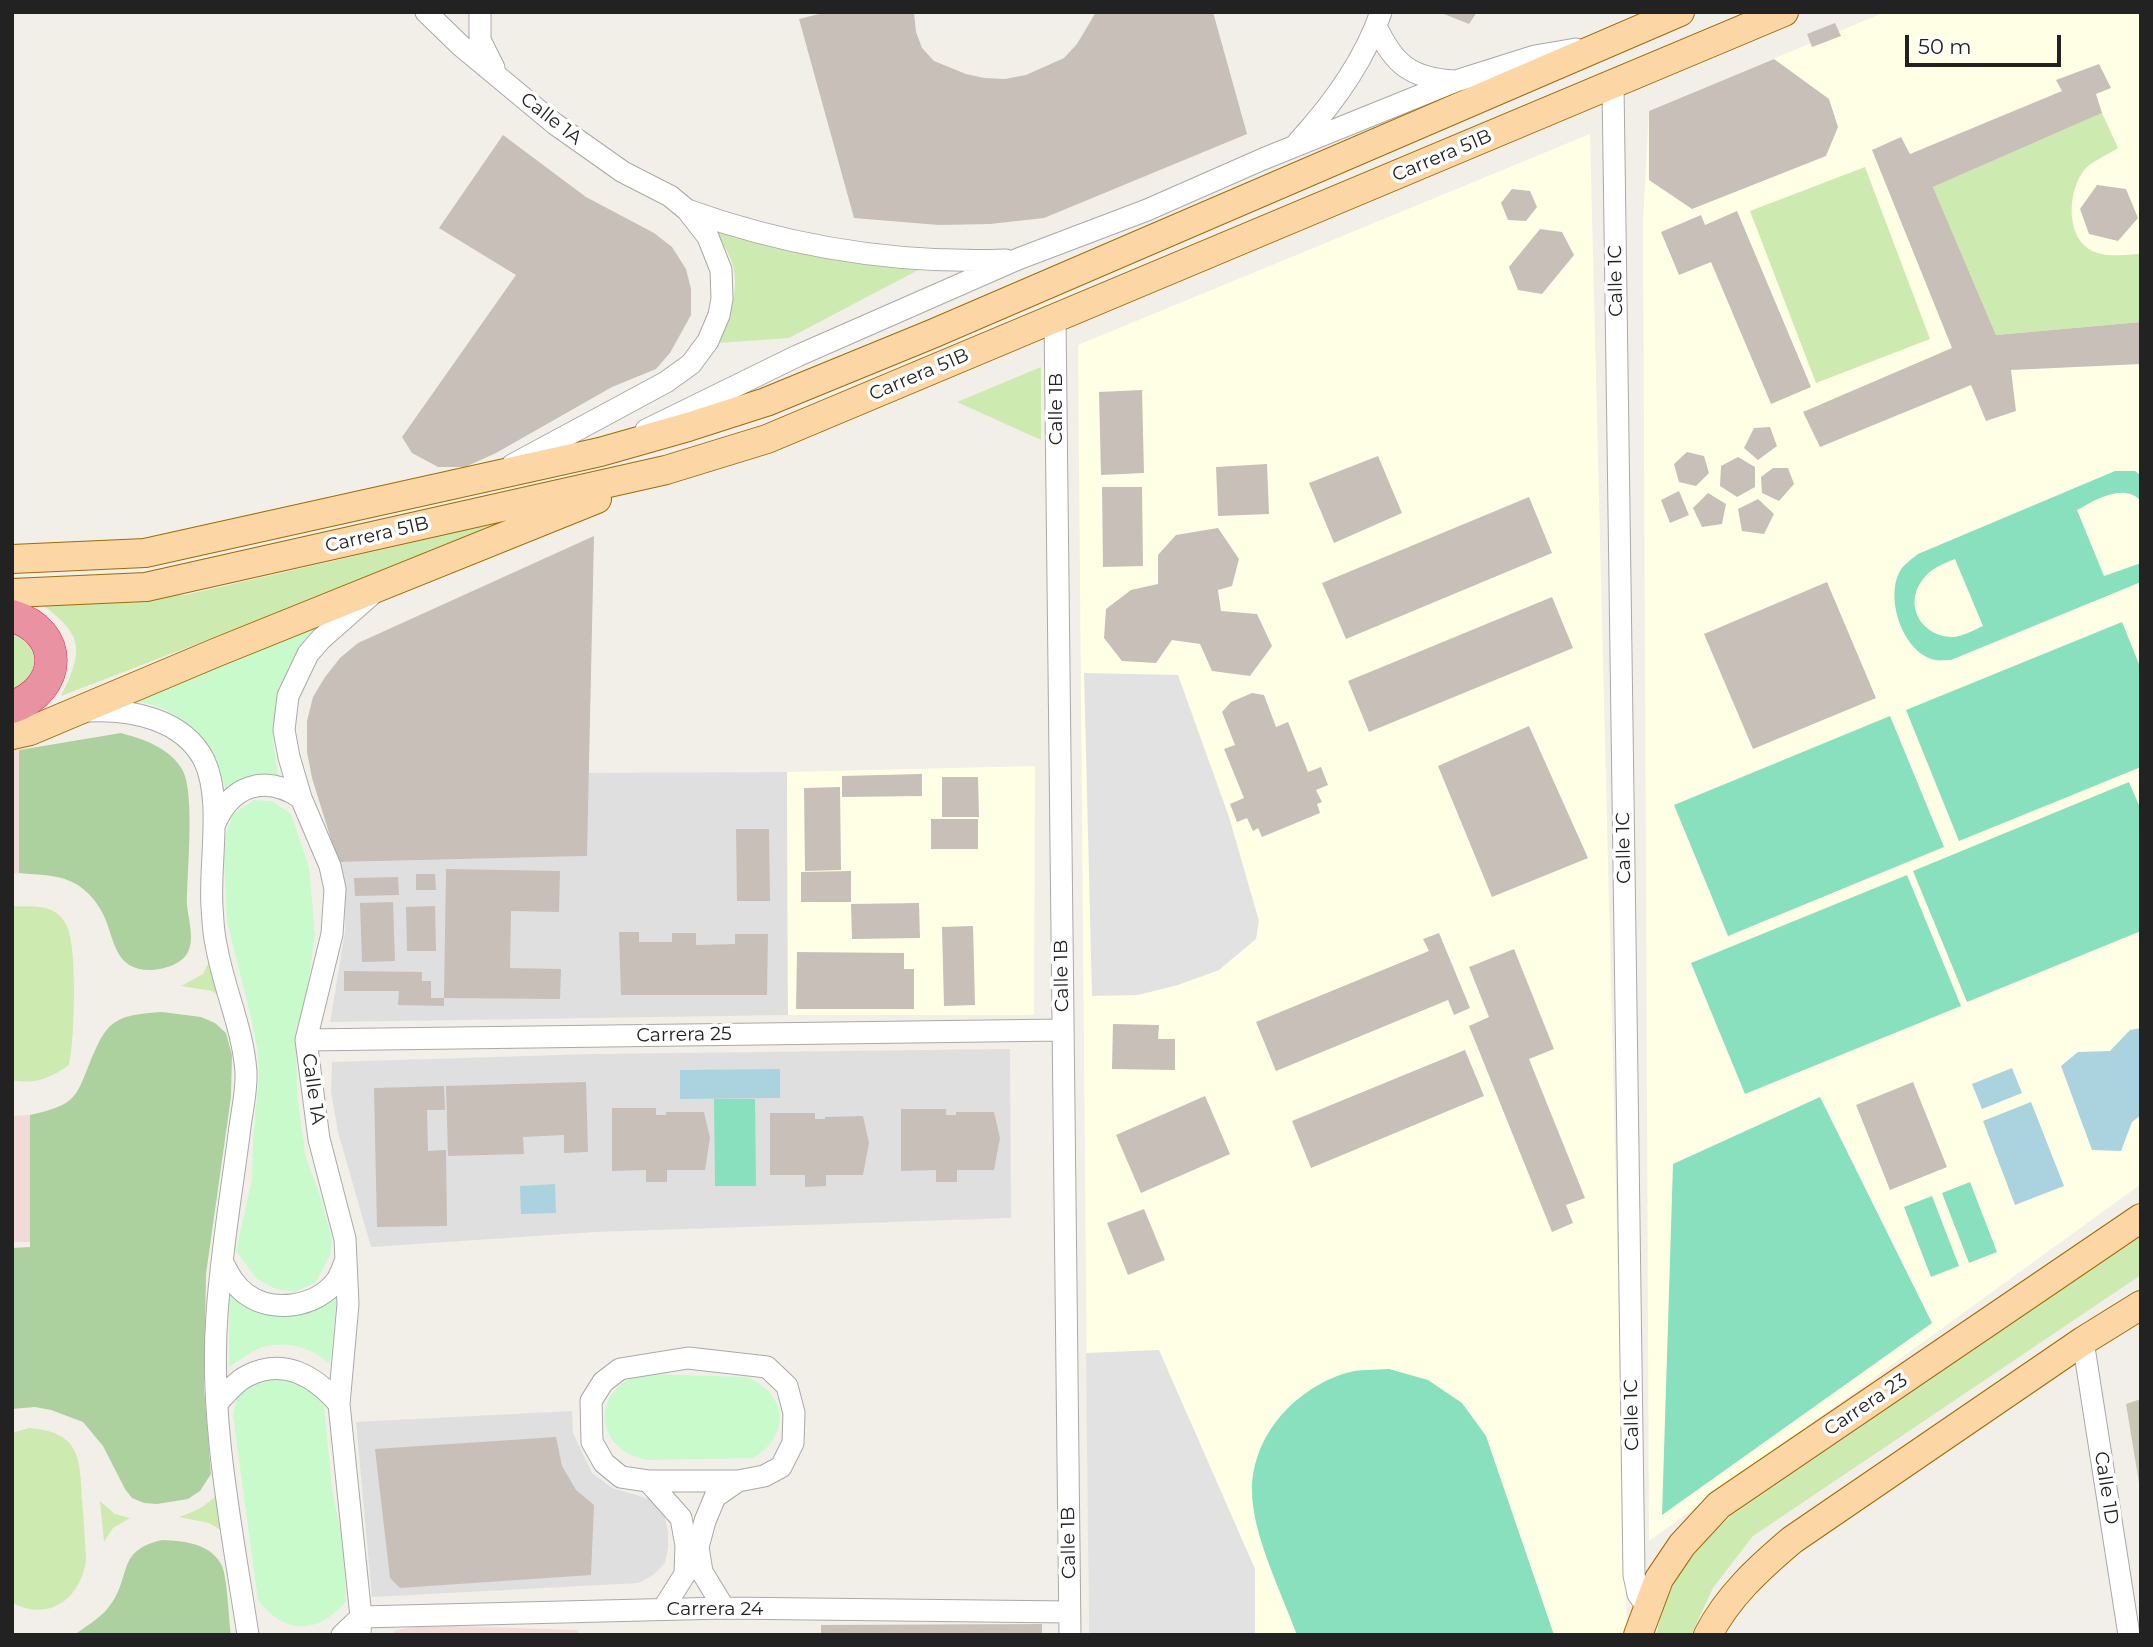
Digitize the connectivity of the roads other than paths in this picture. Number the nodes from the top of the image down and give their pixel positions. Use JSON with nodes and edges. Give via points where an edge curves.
{"nodes":[{"id":1,"x":426,"y":12,"type":"edge"},
{"id":2,"x":480,"y":12,"type":"edge"},
{"id":3,"x":1680,"y":12,"type":"edge"},
{"id":4,"x":1783,"y":12,"type":"edge"},
{"id":5,"x":1378,"y":19,"type":"edge"},
{"id":6,"x":1602,"y":44,"type":"junction"},
{"id":7,"x":1455,"y":81,"type":"junction"},
{"id":8,"x":1613,"y":85,"type":"junction"},
{"id":9,"x":512,"y":88,"type":"junction"},
{"id":10,"x":1294,"y":146,"type":"junction"},
{"id":11,"x":687,"y":210,"type":"junction"},
{"id":12,"x":1018,"y":259,"type":"junction"},
{"id":13,"x":1055,"y":318,"type":"junction"},
{"id":14,"x":600,"y":452,"type":"junction"},
{"id":15,"x":666,"y":470,"type":"junction"},
{"id":16,"x":495,"y":474,"type":"junction"},
{"id":17,"x":12,"y":558,"type":"edge"},
{"id":18,"x":380,"y":587,"type":"junction"},
{"id":19,"x":12,"y":593,"type":"edge"},
{"id":20,"x":12,"y":616,"type":"edge"},
{"id":21,"x":12,"y":707,"type":"edge"},
{"id":22,"x":73,"y":712,"type":"junction"},
{"id":23,"x":12,"y":735,"type":"edge"},
{"id":24,"x":301,"y":797,"type":"junction"},
{"id":25,"x":214,"y":826,"type":"junction"},
{"id":26,"x":1062,"y":1030,"type":"junction"},
{"id":27,"x":306,"y":1040,"type":"junction"},
{"id":28,"x":2141,"y":1217,"type":"edge"},
{"id":29,"x":346,"y":1260,"type":"junction"},
{"id":30,"x":223,"y":1263,"type":"junction"},
{"id":31,"x":2141,"y":1305,"type":"edge"},
{"id":32,"x":2082,"y":1341,"type":"junction"},
{"id":33,"x":218,"y":1402,"type":"junction"},
{"id":34,"x":339,"y":1404,"type":"junction"},
{"id":35,"x":648,"y":1481,"type":"junction"},
{"id":36,"x":738,"y":1481,"type":"junction"},
{"id":37,"x":1647,"y":1607,"type":"junction"},
{"id":38,"x":724,"y":1608,"type":"junction"},
{"id":39,"x":663,"y":1609,"type":"junction"},
{"id":40,"x":1069,"y":1612,"type":"junction"},
{"id":41,"x":360,"y":1626,"type":"edge"},
{"id":42,"x":249,"y":1634,"type":"edge"},
{"id":43,"x":342,"y":1635,"type":"edge"},
{"id":44,"x":1070,"y":1635,"type":"edge"},
{"id":45,"x":1638,"y":1635,"type":"edge"},
{"id":46,"x":1708,"y":1635,"type":"edge"},
{"id":47,"x":2129,"y":1635,"type":"edge"}],
"edges":[{"from":1,"to":9,"type":"street","name":"Calle 1A"},
{"from":2,"to":9,"type":"street","via":[[478,29],[484,50]]},
{"from":3,"to":6,"type":"main road","name":"Carrera 51B"},
{"from":4,"to":8,"type":"main road","name":"Carrera 51B"},
{"from":5,"to":7,"type":"street","via":[[1387,50],[1405,68],[1429,79]]},
{"from":5,"to":10,"type":"street","via":[[1348,80]]},
{"from":6,"to":7,"type":"street","via":[[1535,56]]},
{"from":6,"to":14,"type":"main road","name":"Carrera 51B","via":[[766,402]]},
{"from":7,"to":10,"type":"street"},
{"from":8,"to":13,"type":"main road","name":"Carrera 51B"},
{"from":8,"to":37,"type":"street","name":"Calle 1C","via":[[1634,1561],[1638,1594]]},
{"from":9,"to":11,"type":"street","name":"Calle 1A","via":[[600,157]]},
{"from":10,"to":12,"type":"street","via":[[1147,210]]},
{"from":11,"to":12,"type":"street","via":[[775,237],[865,254],[926,260]]},
{"from":11,"to":16,"type":"street","via":[[712,246],[722,285],[719,315],[702,351],[666,382]]},
{"from":12,"to":14,"type":"street","via":[[797,356]]},
{"from":13,"to":15,"type":"main road","name":"Carrera 51B","via":[[767,439]]},
{"from":13,"to":26,"type":"street","name":"Calle 1B"},
{"from":14,"to":16,"type":"main road","name":"Carrera 51B"},
{"from":15,"to":18,"type":"main road"},
{"from":15,"to":19,"type":"main road","name":"Carrera 51B","via":[[146,587]]},
{"from":16,"to":17,"type":"main road","name":"Carrera 51B","via":[[145,553]]},
{"from":18,"to":22,"type":"main road"},
{"from":18,"to":24,"type":"street","name":"Calle 1A","via":[[308,654],[288,695],[284,730]]},
{"from":20,"to":21,"type":"highway","via":[[36,629],[52,659],[44,686]]},
{"from":22,"to":23,"type":"main road","via":[[30,732]]},
{"from":22,"to":25,"type":"street","via":[[118,710],[155,719],[188,738],[204,760],[212,785]]},
{"from":24,"to":25,"type":"street","via":[[277,785],[247,788],[220,809]]},
{"from":24,"to":27,"type":"street","name":"Calle 1A","via":[[335,889],[332,934]]},
{"from":25,"to":30,"type":"street","via":[[211,890],[216,944],[240,1031],[246,1074]]},
{"from":26,"to":27,"type":"street","name":"Carrera 25"},
{"from":26,"to":40,"type":"street","name":"Calle 1B"},
{"from":27,"to":29,"type":"street","name":"Calle 1A","via":[[319,1139],[345,1239]]},
{"from":28,"to":37,"type":"main road","name":"Carrera 23","via":[[1719,1505],[1682,1545]]},
{"from":29,"to":30,"type":"street","via":[[324,1293],[307,1303],[286,1305],[247,1295],[231,1280]]},
{"from":29,"to":34,"type":"street","name":"Calle 1A","via":[[348,1304]]},
{"from":30,"to":33,"type":"street","via":[[216,1315]]},
{"from":31,"to":32,"type":"main road"},
{"from":32,"to":46,"type":"main road","via":[[1792,1540],[1749,1578],[1718,1615]]},
{"from":32,"to":47,"type":"street","name":"Calle 1D"},
{"from":33,"to":34,"type":"street","via":[[245,1376],[272,1368],[306,1374]]},
{"from":33,"to":42,"type":"street","via":[[225,1486]]},
{"from":34,"to":41,"type":"street","name":"Calle 1A"},
{"from":35,"to":36,"type":"street"},
{"from":35,"to":36,"type":"street","via":[[621,1477],[604,1463],[592,1442],[592,1401],[603,1382],[620,1369],[688,1358],[767,1367],[787,1386],[794,1413],[793,1443],[781,1468]]},
{"from":35,"to":39,"type":"street","via":[[681,1518],[686,1545],[685,1574]]},
{"from":36,"to":38,"type":"street","via":[[715,1497],[698,1547],[702,1572]]},
{"from":37,"to":45,"type":"main road","name":"Carrera 23"},
{"from":38,"to":39,"type":"street","name":"Carrera 24"},
{"from":38,"to":40,"type":"street","name":"Carrera 24"},
{"from":39,"to":41,"type":"street","name":"Carrera 24"},
{"from":40,"to":44,"type":"street","name":"Calle 1B"},
{"from":41,"to":43,"type":"street"}]}
